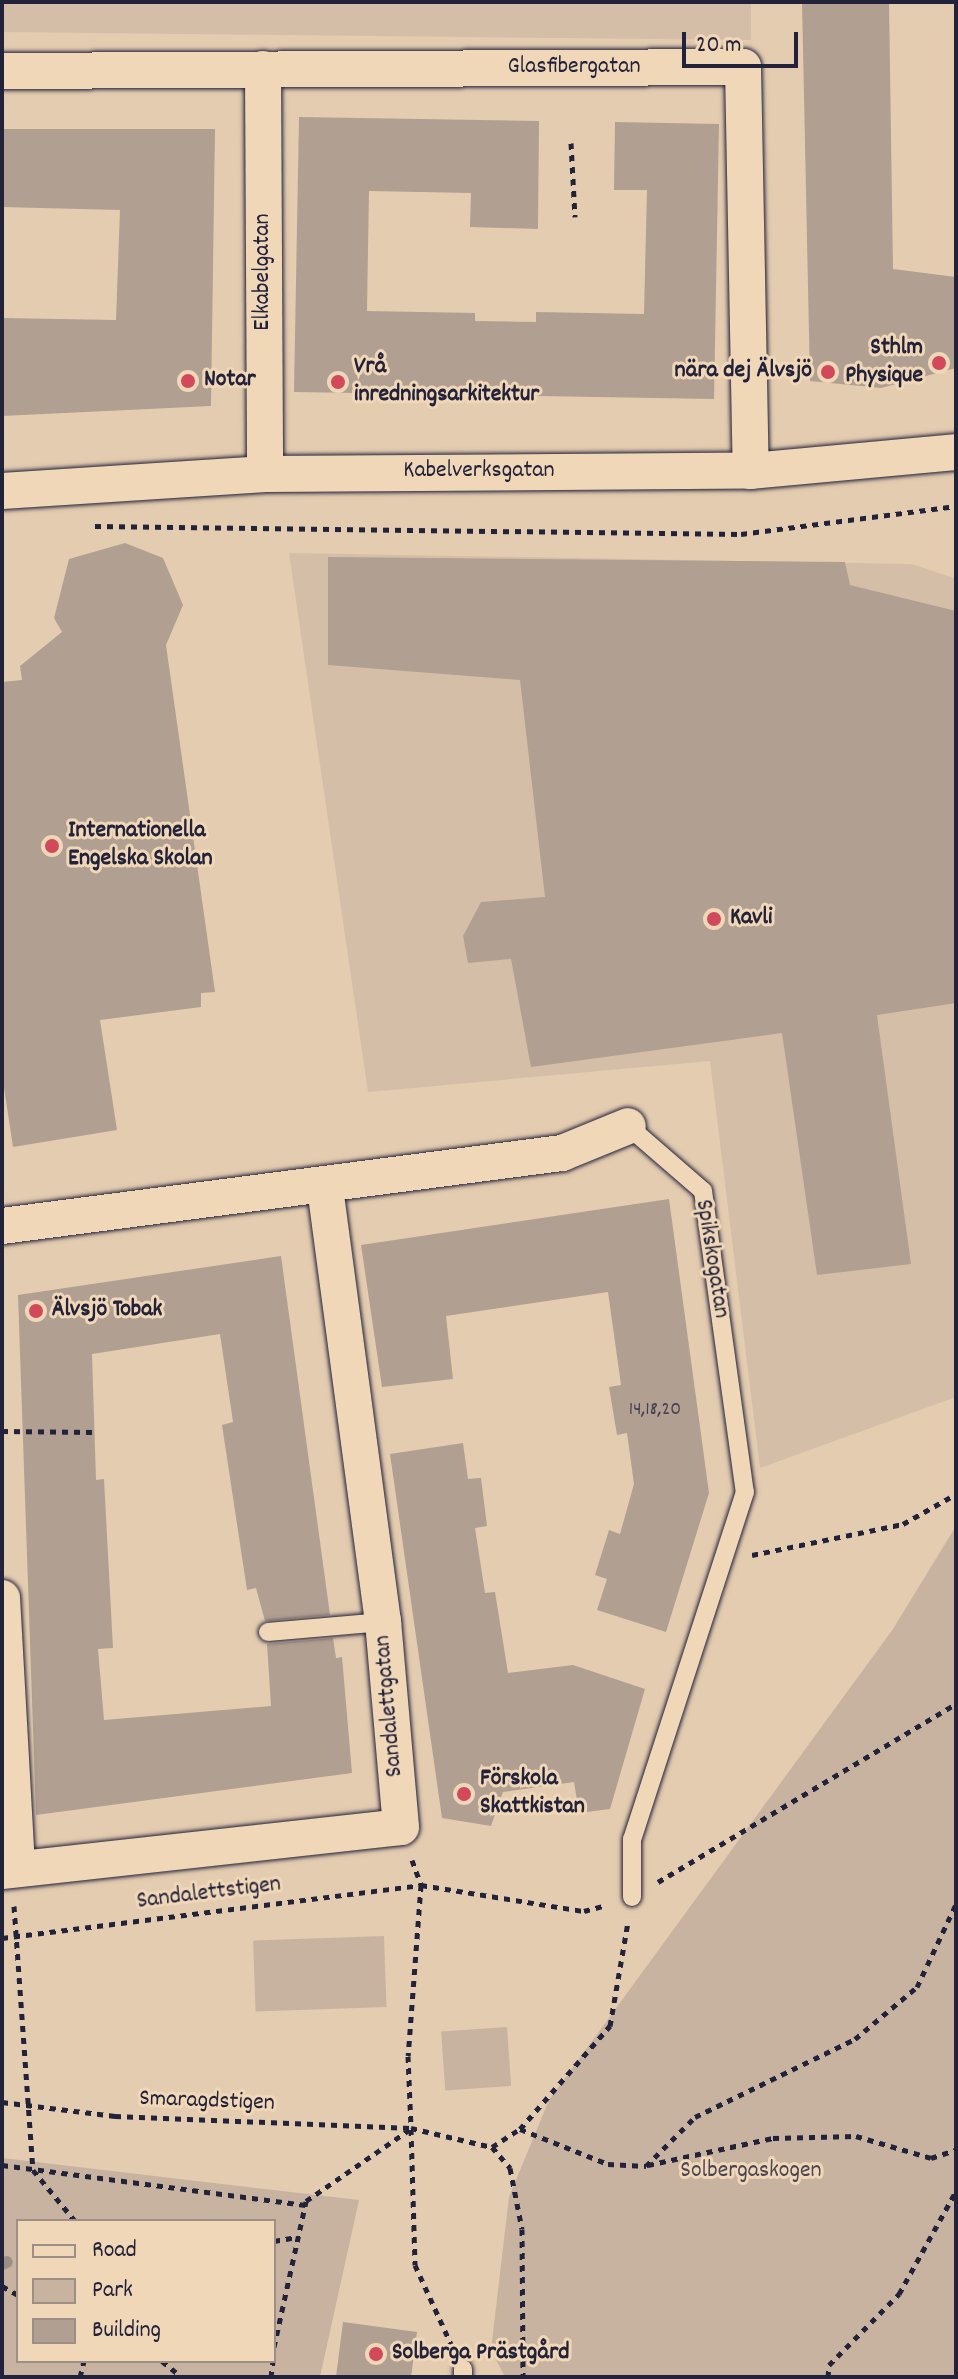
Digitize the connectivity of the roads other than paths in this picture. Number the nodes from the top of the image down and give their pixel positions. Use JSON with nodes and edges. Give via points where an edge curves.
{"nodes":[{"id":1,"x":263,"y":69,"type":"junction"},
{"id":2,"x":2,"y":71,"type":"edge"},
{"id":3,"x":956,"y":452,"type":"edge"},
{"id":4,"x":751,"y":471,"type":"junction"},
{"id":5,"x":265,"y":474,"type":"junction"},
{"id":6,"x":2,"y":491,"type":"edge"},
{"id":7,"x":628,"y":1126,"type":"joint"},
{"id":8,"x":325,"y":1187,"type":"junction"},
{"id":9,"x":2,"y":1226,"type":"edge"},
{"id":10,"x":2,"y":1598,"type":"edge"},
{"id":11,"x":383,"y":1622,"type":"junction"},
{"id":12,"x":268,"y":1632,"type":"dead end"},
{"id":13,"x":9,"y":1869,"type":"edge"},
{"id":14,"x":632,"y":1897,"type":"road end"}],
"edges":[{"from":1,"to":2,"type":"street","name":"Glasfibergatan"},
{"from":1,"to":4,"type":"street","name":"Glasfibergatan","via":[[743,67]]},
{"from":1,"to":5,"type":"street","name":"Elkabelgatan"},
{"from":3,"to":4,"type":"street","name":"Kabelverksgatan"},
{"from":4,"to":5,"type":"street","name":"Kabelverksgatan"},
{"from":5,"to":6,"type":"street","name":"Kabelverksgatan"},
{"from":7,"to":8,"type":"street","name":"Spikskogatan","via":[[562,1153]]},
{"from":7,"to":14,"type":"lane","name":"Spikskogatan","via":[[703,1191],[745,1492],[632,1839]]},
{"from":8,"to":9,"type":"street","name":"Spikskogatan"},
{"from":8,"to":11,"type":"street","name":"Sandalettgatan"},
{"from":10,"to":13,"type":"street"},
{"from":11,"to":12,"type":"lane"},
{"from":11,"to":13,"type":"street","name":"Sandalettgatan","via":[[401,1827]]}]}
